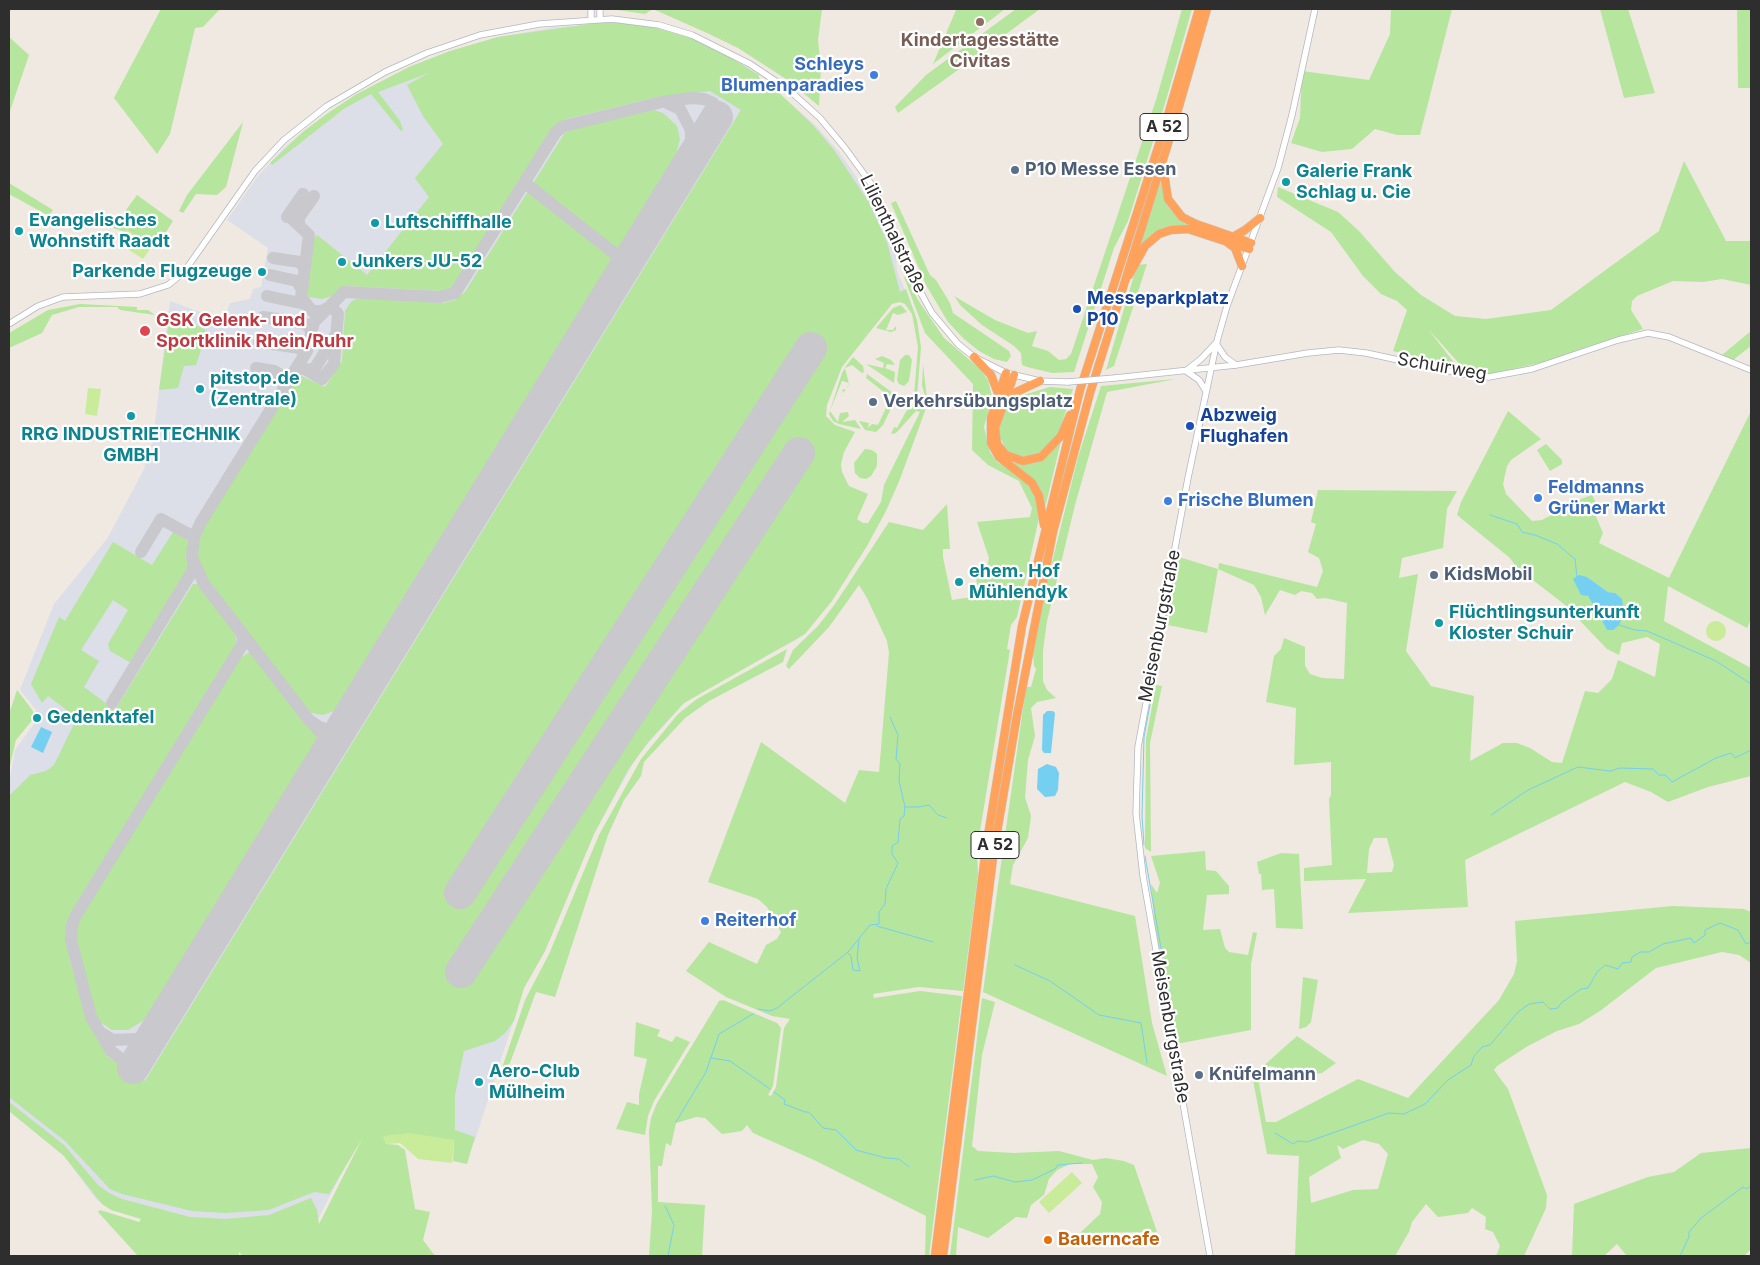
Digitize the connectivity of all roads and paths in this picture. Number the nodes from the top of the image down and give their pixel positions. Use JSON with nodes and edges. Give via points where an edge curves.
{"nodes":[{"id":1,"x":591,"y":9,"type":"edge"},
{"id":2,"x":600,"y":9,"type":"edge"},
{"id":3,"x":1199,"y":9,"type":"edge"},
{"id":4,"x":1207,"y":9,"type":"edge"},
{"id":5,"x":1315,"y":9,"type":"edge"},
{"id":6,"x":600,"y":18,"type":"junction"},
{"id":7,"x":591,"y":19,"type":"junction"},
{"id":8,"x":1163,"y":160,"type":"junction"},
{"id":9,"x":1260,"y":218,"type":"junction"},
{"id":10,"x":1230,"y":239,"type":"junction"},
{"id":11,"x":1250,"y":246,"type":"junction"},
{"id":12,"x":1242,"y":266,"type":"junction"},
{"id":13,"x":1119,"y":297,"type":"junction"},
{"id":14,"x":9,"y":324,"type":"edge"},
{"id":15,"x":1217,"y":343,"type":"junction"},
{"id":16,"x":974,"y":357,"type":"junction"},
{"id":17,"x":1236,"y":365,"type":"junction"},
{"id":18,"x":1212,"y":368,"type":"junction"},
{"id":19,"x":1751,"y":370,"type":"edge"},
{"id":20,"x":1186,"y":371,"type":"junction"},
{"id":21,"x":1010,"y":374,"type":"junction"},
{"id":22,"x":1040,"y":382,"type":"junction"},
{"id":23,"x":1080,"y":390,"type":"junction"},
{"id":24,"x":1206,"y":391,"type":"junction"},
{"id":25,"x":998,"y":393,"type":"junction"},
{"id":26,"x":1004,"y":401,"type":"junction"},
{"id":27,"x":1045,"y":530,"type":"junction"},
{"id":28,"x":935,"y":1256,"type":"edge"},
{"id":29,"x":943,"y":1256,"type":"edge"},
{"id":30,"x":1210,"y":1256,"type":"edge"}],
"edges":[{"from":1,"to":7,"type":"main road"},
{"from":2,"to":6,"type":"main road"},
{"from":3,"to":23,"type":"highway","number":"A 52"},
{"from":4,"to":8,"type":"highway","number":"A 52"},
{"from":5,"to":9,"type":"main road","name":"Meisenburgstraße","via":[[1292,115]]},
{"from":6,"to":7,"type":"main road","name":"Lilienthalstraße"},
{"from":6,"to":16,"type":"main road","name":"Lilienthalstraße","via":[[640,21],[692,35],[750,64],[806,105],[839,140],[872,185],[932,313],[958,344]]},
{"from":7,"to":14,"type":"main road","name":"Lilienthalstraße","via":[[515,28],[456,42],[407,61],[354,89],[303,124],[265,159],[184,272],[168,285],[140,294],[63,297],[38,306]]},
{"from":8,"to":10,"type":"highway","via":[[1166,192],[1177,212]]},
{"from":8,"to":13,"type":"highway","number":"A 52"},
{"from":9,"to":10,"type":"highway"},
{"from":9,"to":11,"type":"main road","name":"Meisenburgstraße"},
{"from":10,"to":11,"type":"highway"},
{"from":10,"to":12,"type":"highway"},
{"from":10,"to":13,"type":"highway","via":[[1188,229],[1159,234],[1140,254]]},
{"from":11,"to":12,"type":"main road","name":"Meisenburgstraße"},
{"from":12,"to":15,"type":"main road","name":"Meisenburgstraße"},
{"from":13,"to":29,"type":"highway","number":"A 52","via":[[1076,439],[1053,532],[1017,715],[994,850]]},
{"from":15,"to":17,"type":"main road"},
{"from":15,"to":18,"type":"main road","name":"Meisenburgstraße"},
{"from":15,"to":20,"type":"main road"},
{"from":16,"to":21,"type":"main road","name":"Lilienthalstraße"},
{"from":16,"to":25,"type":"highway","via":[[991,375]]},
{"from":17,"to":18,"type":"main road","name":"Schuirweg"},
{"from":17,"to":19,"type":"main road","name":"Schuirweg","via":[[1308,352],[1348,350],[1489,377],[1526,370],[1648,333],[1669,337]]},
{"from":18,"to":20,"type":"main road","name":"Lilienthalstraße"},
{"from":18,"to":24,"type":"main road","name":"Meisenburgstraße"},
{"from":20,"to":22,"type":"main road","name":"Lilienthalstraße","bridge":true},
{"from":20,"to":24,"type":"main road","via":[[1199,380]]},
{"from":21,"to":22,"type":"main road","name":"Lilienthalstraße"},
{"from":21,"to":25,"type":"highway"},
{"from":21,"to":26,"type":"highway"},
{"from":22,"to":26,"type":"highway"},
{"from":23,"to":26,"type":"highway","via":[[1061,436],[1049,451],[1033,460],[1014,460],[997,444],[995,428]]},
{"from":23,"to":27,"type":"highway","number":"A 52"},
{"from":24,"to":30,"type":"main road","name":"Meisenburgstraße","via":[[1142,719],[1136,813],[1142,876]]},
{"from":25,"to":27,"type":"highway","via":[[989,428],[991,443],[1000,457],[1036,489]]},
{"from":27,"to":28,"type":"highway","number":"A 52","via":[[1022,626],[996,776]]}]}
